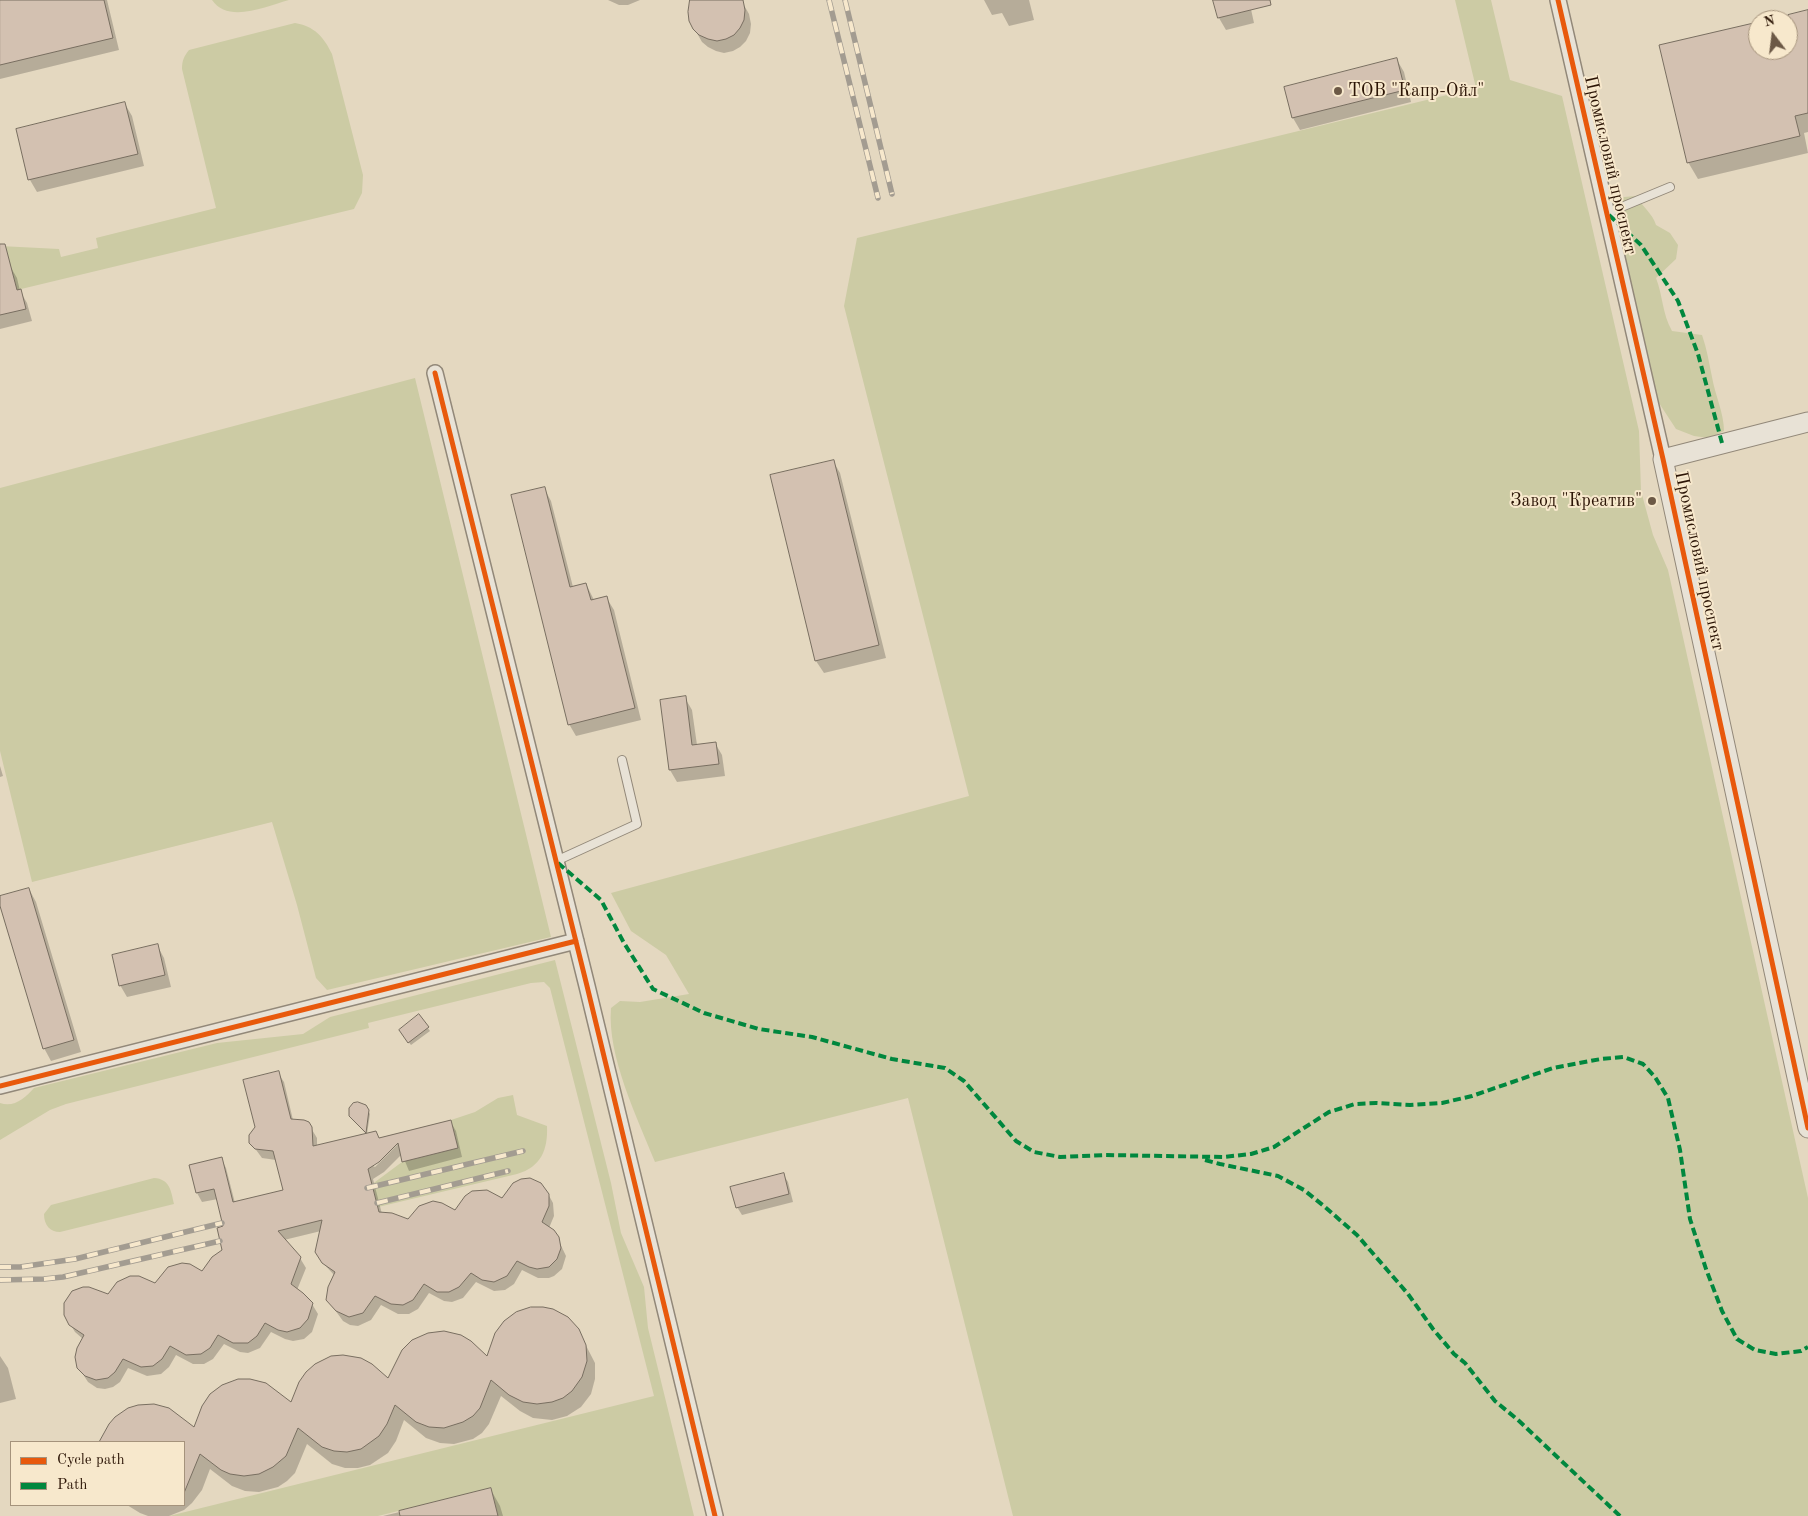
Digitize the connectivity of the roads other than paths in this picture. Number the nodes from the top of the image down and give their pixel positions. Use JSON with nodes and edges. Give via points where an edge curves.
{"nodes":[{"id":1,"x":1558,"y":0,"type":"edge"},
{"id":2,"x":1670,"y":187,"type":"dead end"},
{"id":3,"x":1607,"y":213,"type":"junction"},
{"id":4,"x":435,"y":373,"type":"dead end"},
{"id":5,"x":1808,"y":422,"type":"edge"},
{"id":6,"x":1662,"y":459,"type":"junction"},
{"id":7,"x":622,"y":760,"type":"dead end"},
{"id":8,"x":556,"y":861,"type":"junction"},
{"id":9,"x":576,"y":941,"type":"junction"},
{"id":10,"x":1803,"y":1080,"type":"edge"},
{"id":11,"x":0,"y":1086,"type":"edge"},
{"id":12,"x":1808,"y":1128,"type":"edge"},
{"id":13,"x":715,"y":1516,"type":"edge"}],
"edges":[{"from":1,"to":3,"type":"street","name":"Промисловий проспект"},
{"from":2,"to":3,"type":"lane"},
{"from":3,"to":6,"type":"street","name":"Промисловий проспект"},
{"from":4,"to":8,"type":"street"},
{"from":5,"to":6,"type":"street"},
{"from":6,"to":10,"type":"street","name":"Промисловий проспект"},
{"from":7,"to":8,"type":"lane","via":[[637,824]]},
{"from":8,"to":9,"type":"street"},
{"from":9,"to":11,"type":"street"},
{"from":9,"to":13,"type":"street"},
{"from":10,"to":12,"type":"street","name":"Промисловий проспект"}]}
